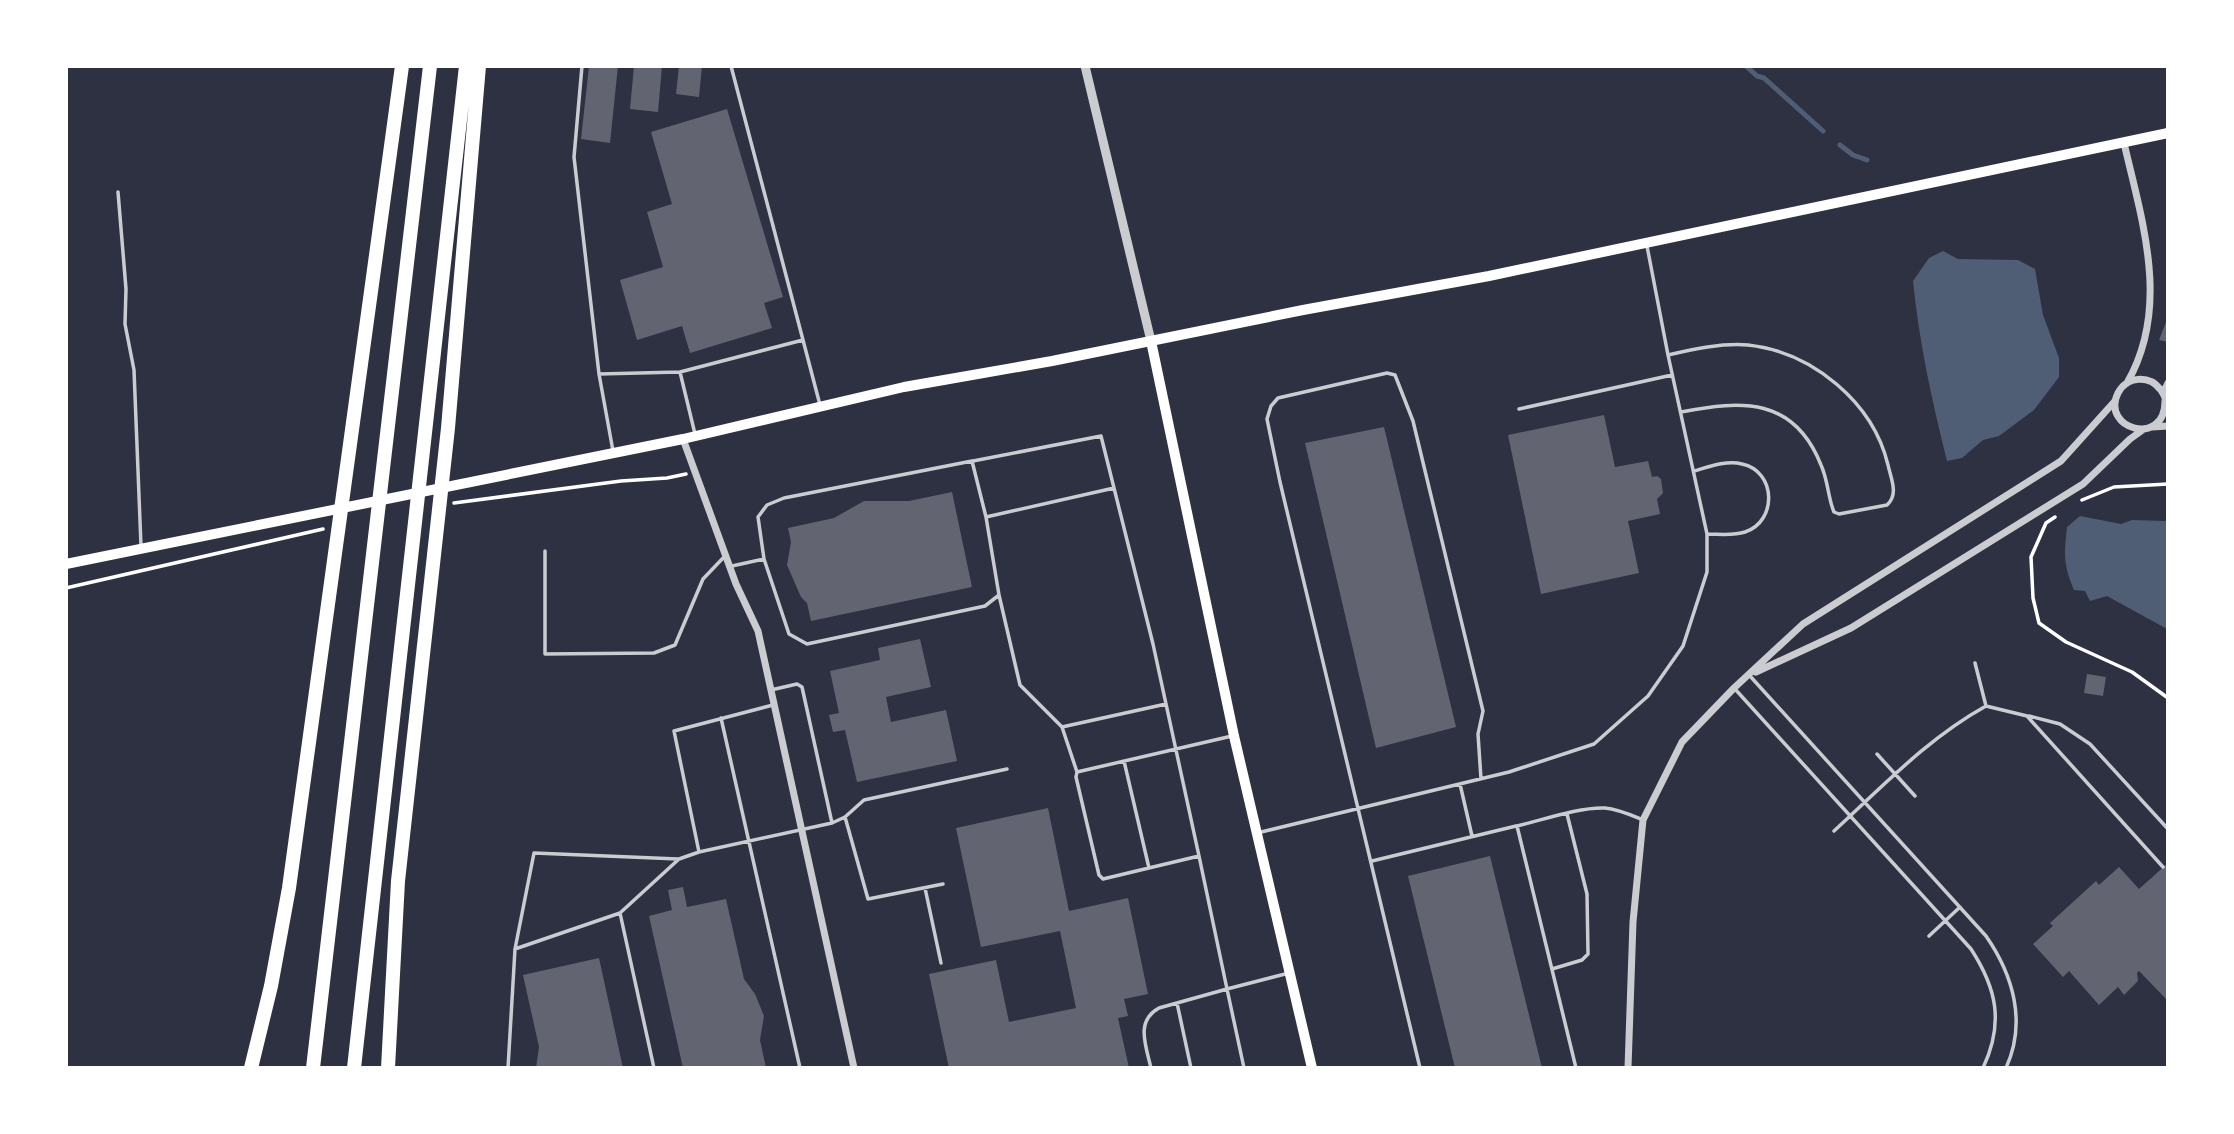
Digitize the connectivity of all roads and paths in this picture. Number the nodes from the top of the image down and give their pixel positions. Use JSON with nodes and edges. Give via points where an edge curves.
{"nodes":[{"id":1,"x":402,"y":66,"type":"edge"},
{"id":2,"x":430,"y":66,"type":"edge"},
{"id":3,"x":466,"y":66,"type":"edge"},
{"id":4,"x":479,"y":66,"type":"edge"},
{"id":5,"x":582,"y":66,"type":"edge"},
{"id":6,"x":731,"y":66,"type":"edge"},
{"id":7,"x":1085,"y":66,"type":"edge"},
{"id":8,"x":2168,"y":133,"type":"edge"},
{"id":9,"x":2124,"y":142,"type":"junction"},
{"id":10,"x":118,"y":192,"type":"dead end"},
{"id":11,"x":1647,"y":244,"type":"junction"},
{"id":12,"x":803,"y":340,"type":"junction"},
{"id":13,"x":1151,"y":341,"type":"junction"},
{"id":14,"x":1668,"y":355,"type":"junction"},
{"id":15,"x":680,"y":372,"type":"junction"},
{"id":16,"x":599,"y":374,"type":"junction"},
{"id":17,"x":1672,"y":374,"type":"junction"},
{"id":18,"x":2127,"y":383,"type":"junction"},
{"id":19,"x":2168,"y":383,"type":"edge"},
{"id":20,"x":2165,"y":399,"type":"edge"},
{"id":21,"x":2115,"y":401,"type":"junction"},
{"id":22,"x":821,"y":407,"type":"junction"},
{"id":23,"x":1519,"y":410,"type":"dead end"},
{"id":24,"x":1681,"y":412,"type":"junction"},
{"id":25,"x":2168,"y":426,"type":"edge"},
{"id":26,"x":2148,"y":428,"type":"junction"},
{"id":27,"x":696,"y":436,"type":"junction"},
{"id":28,"x":683,"y":439,"type":"junction"},
{"id":29,"x":613,"y":453,"type":"junction"},
{"id":30,"x":972,"y":461,"type":"junction"},
{"id":31,"x":1693,"y":471,"type":"junction"},
{"id":32,"x":2168,"y":484,"type":"edge"},
{"id":33,"x":1114,"y":488,"type":"junction"},
{"id":34,"x":2078,"y":502,"type":"dead end"},
{"id":35,"x":2057,"y":516,"type":"dead end"},
{"id":36,"x":986,"y":517,"type":"junction"},
{"id":37,"x":1707,"y":534,"type":"junction"},
{"id":38,"x":141,"y":548,"type":"junction"},
{"id":39,"x":545,"y":551,"type":"dead end"},
{"id":40,"x":725,"y":555,"type":"junction"},
{"id":41,"x":764,"y":559,"type":"junction"},
{"id":42,"x":66,"y":564,"type":"edge"},
{"id":43,"x":730,"y":567,"type":"junction"},
{"id":44,"x":999,"y":595,"type":"junction"},
{"id":45,"x":1975,"y":663,"type":"dead end"},
{"id":46,"x":1749,"y":675,"type":"junction"},
{"id":47,"x":1734,"y":688,"type":"junction"},
{"id":48,"x":770,"y":691,"type":"junction"},
{"id":49,"x":2168,"y":698,"type":"edge"},
{"id":50,"x":1166,"y":704,"type":"junction"},
{"id":51,"x":773,"y":705,"type":"junction"},
{"id":52,"x":1986,"y":706,"type":"junction"},
{"id":53,"x":2027,"y":716,"type":"junction"},
{"id":54,"x":721,"y":718,"type":"junction"},
{"id":55,"x":1062,"y":727,"type":"junction"},
{"id":56,"x":1234,"y":736,"type":"junction"},
{"id":57,"x":1175,"y":749,"type":"junction"},
{"id":58,"x":1877,"y":754,"type":"dead end"},
{"id":59,"x":1124,"y":761,"type":"junction"},
{"id":60,"x":1007,"y":769,"type":"dead end"},
{"id":61,"x":1077,"y":772,"type":"junction"},
{"id":62,"x":1895,"y":774,"type":"junction"},
{"id":63,"x":1481,"y":779,"type":"junction"},
{"id":64,"x":1460,"y":784,"type":"junction"},
{"id":65,"x":1915,"y":796,"type":"dead end"},
{"id":66,"x":1864,"y":803,"type":"junction"},
{"id":67,"x":1360,"y":808,"type":"junction"},
{"id":68,"x":1567,"y":814,"type":"junction"},
{"id":69,"x":1850,"y":816,"type":"junction"},
{"id":70,"x":845,"y":817,"type":"junction"},
{"id":71,"x":1643,"y":820,"type":"junction"},
{"id":72,"x":832,"y":823,"type":"junction"},
{"id":73,"x":1517,"y":826,"type":"junction"},
{"id":74,"x":2168,"y":829,"type":"edge"},
{"id":75,"x":801,"y":830,"type":"junction"},
{"id":76,"x":1834,"y":831,"type":"dead end"},
{"id":77,"x":1256,"y":833,"type":"junction"},
{"id":78,"x":1472,"y":836,"type":"junction"},
{"id":79,"x":749,"y":841,"type":"junction"},
{"id":80,"x":699,"y":852,"type":"junction"},
{"id":81,"x":1199,"y":856,"type":"junction"},
{"id":82,"x":679,"y":859,"type":"junction"},
{"id":83,"x":1372,"y":862,"type":"junction"},
{"id":84,"x":2163,"y":867,"type":"dead end"},
{"id":85,"x":1149,"y":868,"type":"junction"},
{"id":86,"x":943,"y":884,"type":"dead end"},
{"id":87,"x":925,"y":888,"type":"junction"},
{"id":88,"x":1960,"y":908,"type":"junction"},
{"id":89,"x":620,"y":913,"type":"junction"},
{"id":90,"x":1945,"y":921,"type":"junction"},
{"id":91,"x":1929,"y":936,"type":"dead end"},
{"id":92,"x":515,"y":949,"type":"junction"},
{"id":93,"x":941,"y":962,"type":"dead end"},
{"id":94,"x":1552,"y":970,"type":"junction"},
{"id":95,"x":1291,"y":972,"type":"junction"},
{"id":96,"x":1227,"y":989,"type":"junction"},
{"id":97,"x":1177,"y":1003,"type":"junction"},
{"id":98,"x":251,"y":1068,"type":"edge"},
{"id":99,"x":313,"y":1068,"type":"edge"},
{"id":100,"x":354,"y":1068,"type":"edge"},
{"id":101,"x":388,"y":1068,"type":"edge"},
{"id":102,"x":508,"y":1068,"type":"edge"},
{"id":103,"x":654,"y":1068,"type":"edge"},
{"id":104,"x":800,"y":1068,"type":"edge"},
{"id":105,"x":854,"y":1068,"type":"edge"},
{"id":106,"x":1151,"y":1068,"type":"edge"},
{"id":107,"x":1191,"y":1068,"type":"edge"},
{"id":108,"x":1244,"y":1068,"type":"edge"},
{"id":109,"x":1312,"y":1068,"type":"edge"},
{"id":110,"x":1420,"y":1068,"type":"edge"},
{"id":111,"x":1576,"y":1068,"type":"edge"},
{"id":112,"x":1628,"y":1068,"type":"edge"},
{"id":113,"x":1983,"y":1068,"type":"edge"},
{"id":114,"x":2006,"y":1068,"type":"edge"}],
"edges":[{"from":1,"to":98,"type":"highway","via":[[289,888]]},
{"from":2,"to":99,"type":"highway"},
{"from":3,"to":100,"type":"highway"},
{"from":4,"to":101,"type":"highway","via":[[448,428],[398,881]]},
{"from":5,"to":16,"type":"lane","via":[[574,157]]},
{"from":6,"to":12,"type":"lane"},
{"from":7,"to":13,"type":"street"},
{"from":8,"to":9,"type":"main road"},
{"from":9,"to":11,"type":"main road"},
{"from":9,"to":18,"type":"street","via":[[2147,239],[2152,290],[2146,338]]},
{"from":10,"to":38,"type":"lane","via":[[127,289],[125,324],[134,370]]},
{"from":11,"to":13,"type":"main road"},
{"from":11,"to":14,"type":"lane"},
{"from":12,"to":15,"type":"lane"},
{"from":12,"to":22,"type":"lane"},
{"from":13,"to":22,"type":"main road"},
{"from":13,"to":56,"type":"main road"},
{"from":14,"to":17,"type":"lane"},
{"from":14,"to":24,"type":"lane","via":[[1747,345],[1787,354],[1823,373],[1850,397],[1876,433],[1893,500],[1887,505],[1834,512],[1815,451],[1804,433],[1773,412],[1734,403]]},
{"from":15,"to":16,"type":"lane"},
{"from":15,"to":27,"type":"lane"},
{"from":16,"to":29,"type":"lane"},
{"from":17,"to":23,"type":"lane"},
{"from":17,"to":24,"type":"lane"},
{"from":18,"to":20,"type":"street","via":[[2151,381]]},
{"from":18,"to":21,"type":"street"},
{"from":19,"to":20,"type":"street"},
{"from":20,"to":26,"type":"street","via":[[2163,416]]},
{"from":21,"to":26,"type":"street","via":[[2123,422],[2136,429]]},
{"from":21,"to":46,"type":"street","via":[[2061,461],[1803,624]]},
{"from":22,"to":27,"type":"main road"},
{"from":24,"to":31,"type":"lane"},
{"from":25,"to":26,"type":"street"},
{"from":26,"to":46,"type":"street","via":[[2083,484],[1851,628]]},
{"from":27,"to":28,"type":"main road"},
{"from":28,"to":29,"type":"main road"},
{"from":28,"to":40,"type":"street"},
{"from":29,"to":38,"type":"main road"},
{"from":30,"to":33,"type":"lane","via":[[1101,436]]},
{"from":30,"to":36,"type":"lane"},
{"from":30,"to":41,"type":"lane","via":[[766,505],[758,517]]},
{"from":31,"to":37,"type":"lane"},
{"from":31,"to":37,"type":"lane","via":[[1741,463],[1761,475],[1769,497],[1768,509],[1754,528],[1744,533]]},
{"from":32,"to":34,"type":"path","via":[[2114,487]]},
{"from":33,"to":36,"type":"lane"},
{"from":33,"to":50,"type":"lane"},
{"from":35,"to":49,"type":"path","via":[[2046,523],[2031,557],[2039,623],[2066,642],[2132,672]]},
{"from":36,"to":44,"type":"lane"},
{"from":37,"to":63,"type":"lane","via":[[1707,572],[1683,646],[1648,696],[1594,744]]},
{"from":38,"to":42,"type":"main road"},
{"from":39,"to":40,"type":"lane","via":[[545,654],[654,653],[675,645],[703,579]]},
{"from":40,"to":43,"type":"street"},
{"from":41,"to":43,"type":"lane"},
{"from":41,"to":44,"type":"lane","via":[[789,634],[807,644],[985,606]]},
{"from":43,"to":48,"type":"street","via":[[758,631]]},
{"from":44,"to":55,"type":"lane","via":[[1020,685]]},
{"from":45,"to":52,"type":"lane"},
{"from":46,"to":47,"type":"street"},
{"from":46,"to":66,"type":"lane"},
{"from":47,"to":69,"type":"lane"},
{"from":47,"to":71,"type":"street","via":[[1682,742]]},
{"from":48,"to":51,"type":"street"},
{"from":48,"to":72,"type":"lane","via":[[797,684],[802,687]]},
{"from":50,"to":55,"type":"lane"},
{"from":50,"to":57,"type":"lane"},
{"from":51,"to":54,"type":"lane"},
{"from":51,"to":75,"type":"street"},
{"from":52,"to":53,"type":"lane"},
{"from":52,"to":62,"type":"lane"},
{"from":53,"to":74,"type":"lane","via":[[2060,724],[2090,744]]},
{"from":53,"to":84,"type":"lane"},
{"from":54,"to":79,"type":"lane"},
{"from":54,"to":80,"type":"lane","via":[[673,734]]},
{"from":55,"to":61,"type":"lane"},
{"from":56,"to":57,"type":"lane"},
{"from":56,"to":77,"type":"main road"},
{"from":57,"to":59,"type":"lane"},
{"from":57,"to":81,"type":"lane"},
{"from":58,"to":62,"type":"lane"},
{"from":59,"to":61,"type":"lane"},
{"from":59,"to":85,"type":"lane"},
{"from":60,"to":70,"type":"lane","via":[[864,800]]},
{"from":61,"to":85,"type":"lane","via":[[1099,875],[1103,878]]},
{"from":62,"to":65,"type":"lane"},
{"from":62,"to":66,"type":"lane"},
{"from":63,"to":64,"type":"lane"},
{"from":63,"to":67,"type":"lane","via":[[1478,734],[1483,711],[1413,421],[1395,375],[1387,373],[1278,398],[1267,419]]},
{"from":64,"to":67,"type":"lane"},
{"from":64,"to":78,"type":"lane"},
{"from":66,"to":69,"type":"lane"},
{"from":66,"to":88,"type":"lane"},
{"from":67,"to":77,"type":"lane"},
{"from":67,"to":83,"type":"lane"},
{"from":68,"to":71,"type":"lane","via":[[1605,808]]},
{"from":68,"to":73,"type":"lane"},
{"from":68,"to":94,"type":"lane","via":[[1587,894],[1588,954],[1583,961]]},
{"from":69,"to":76,"type":"lane"},
{"from":69,"to":90,"type":"lane"},
{"from":70,"to":72,"type":"lane"},
{"from":70,"to":87,"type":"lane","via":[[866,898]]},
{"from":71,"to":112,"type":"street","via":[[1633,922]]},
{"from":72,"to":75,"type":"lane"},
{"from":73,"to":78,"type":"lane"},
{"from":73,"to":94,"type":"lane"},
{"from":75,"to":79,"type":"lane"},
{"from":75,"to":105,"type":"street"},
{"from":77,"to":95,"type":"main road"},
{"from":78,"to":83,"type":"lane"},
{"from":79,"to":80,"type":"lane"},
{"from":79,"to":104,"type":"lane"},
{"from":80,"to":82,"type":"lane"},
{"from":81,"to":85,"type":"lane"},
{"from":81,"to":96,"type":"lane"},
{"from":82,"to":89,"type":"lane"},
{"from":82,"to":92,"type":"lane","via":[[534,853]]},
{"from":83,"to":110,"type":"lane"},
{"from":86,"to":87,"type":"lane"},
{"from":87,"to":93,"type":"lane"},
{"from":88,"to":90,"type":"lane"},
{"from":88,"to":114,"type":"lane","via":[[1986,936],[2008,972],[2016,1014]]},
{"from":89,"to":92,"type":"lane"},
{"from":89,"to":103,"type":"lane"},
{"from":90,"to":91,"type":"lane"},
{"from":90,"to":113,"type":"lane","via":[[1981,964],[1994,997],[1995,1033]]},
{"from":92,"to":102,"type":"lane"},
{"from":94,"to":111,"type":"lane"},
{"from":95,"to":96,"type":"lane"},
{"from":95,"to":109,"type":"main road"},
{"from":96,"to":97,"type":"lane"},
{"from":96,"to":108,"type":"lane"},
{"from":97,"to":106,"type":"lane","via":[[1151,1012],[1146,1019],[1144,1035]]},
{"from":97,"to":107,"type":"lane"}]}
